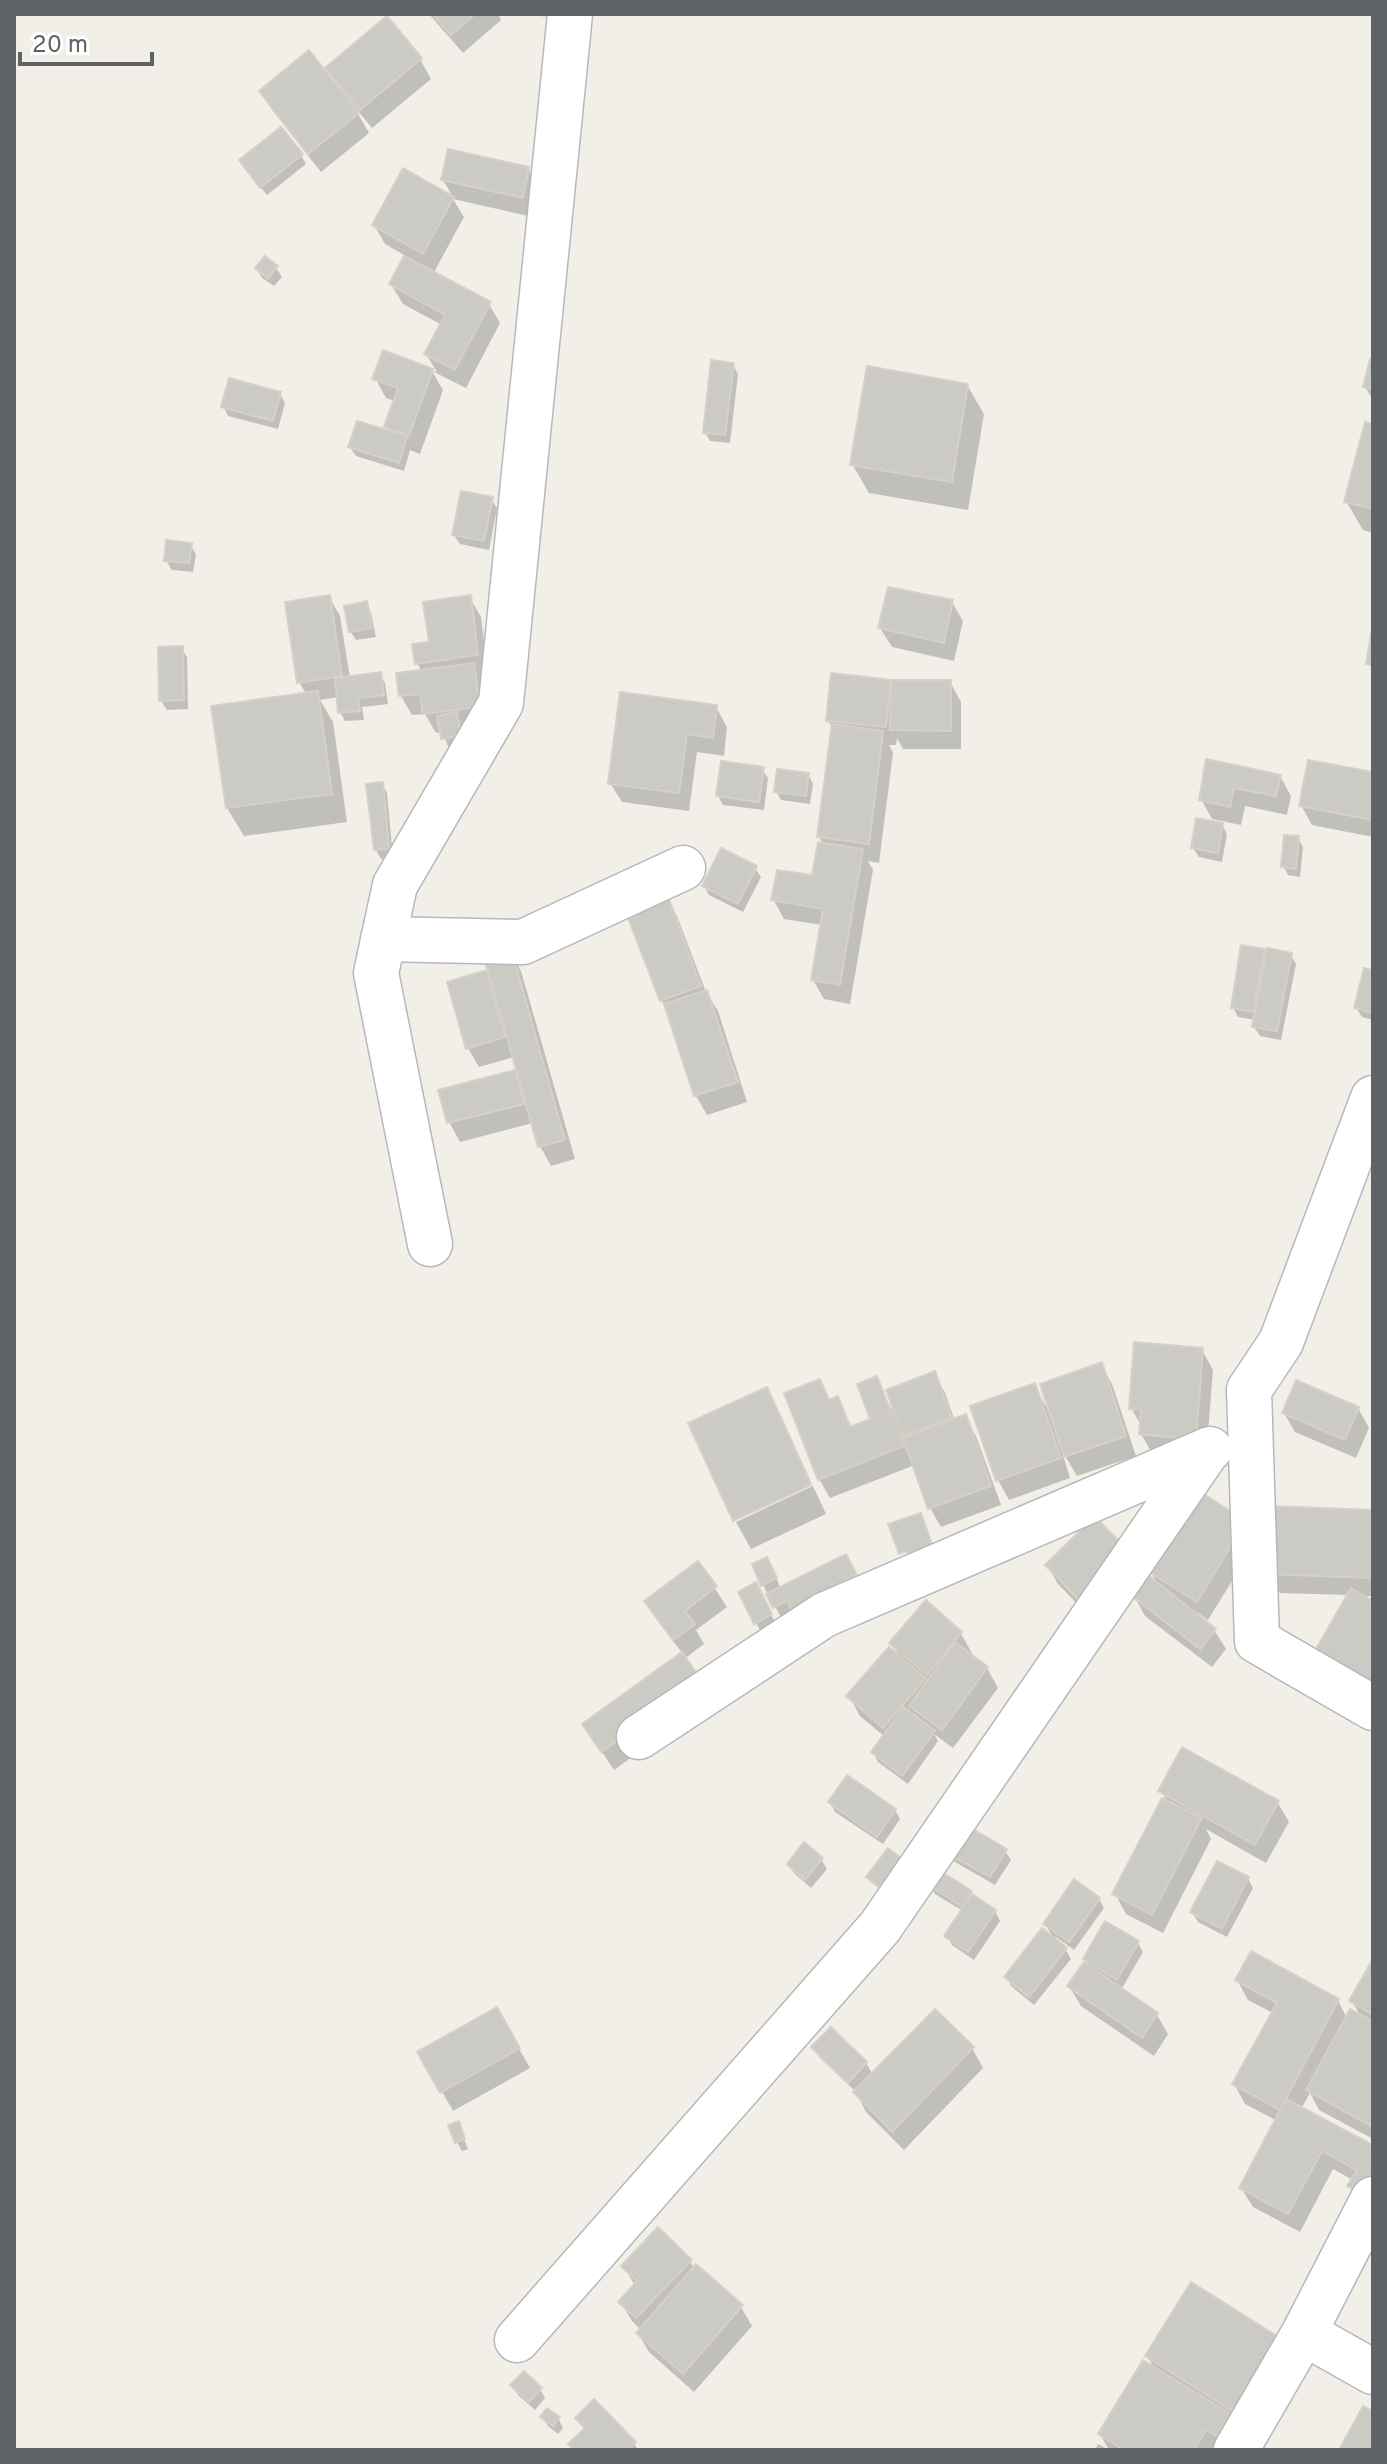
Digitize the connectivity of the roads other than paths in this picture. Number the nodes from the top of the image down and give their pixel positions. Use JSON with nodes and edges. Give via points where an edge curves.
{"nodes":[{"id":1,"x":570,"y":14,"type":"edge"},
{"id":2,"x":683,"y":868,"type":"dead end"},
{"id":3,"x":383,"y":939,"type":"junction"},
{"id":4,"x":1373,"y":1098,"type":"edge"},
{"id":5,"x":430,"y":1244,"type":"dead end"},
{"id":6,"x":1250,"y":1434,"type":"junction"},
{"id":7,"x":1208,"y":1450,"type":"junction"},
{"id":8,"x":1373,"y":1708,"type":"edge"},
{"id":9,"x":639,"y":1737,"type":"dead end"},
{"id":10,"x":1373,"y":2199,"type":"edge"},
{"id":11,"x":1304,"y":2333,"type":"junction"},
{"id":12,"x":517,"y":2340,"type":"dead end"},
{"id":13,"x":1373,"y":2372,"type":"edge"},
{"id":14,"x":1236,"y":2450,"type":"edge"}],
"edges":[{"from":1,"to":3,"type":"street","via":[[501,703],[395,885]]},
{"from":2,"to":3,"type":"street","via":[[523,942]]},
{"from":3,"to":5,"type":"street","via":[[376,973]]},
{"from":4,"to":6,"type":"street","via":[[1281,1342],[1249,1390]]},
{"from":6,"to":7,"type":"street"},
{"from":6,"to":8,"type":"street","via":[[1257,1641]]},
{"from":7,"to":9,"type":"street","via":[[824,1615]]},
{"from":7,"to":12,"type":"street","via":[[880,1927]]},
{"from":10,"to":11,"type":"street"},
{"from":11,"to":13,"type":"street"},
{"from":11,"to":14,"type":"street"}]}
